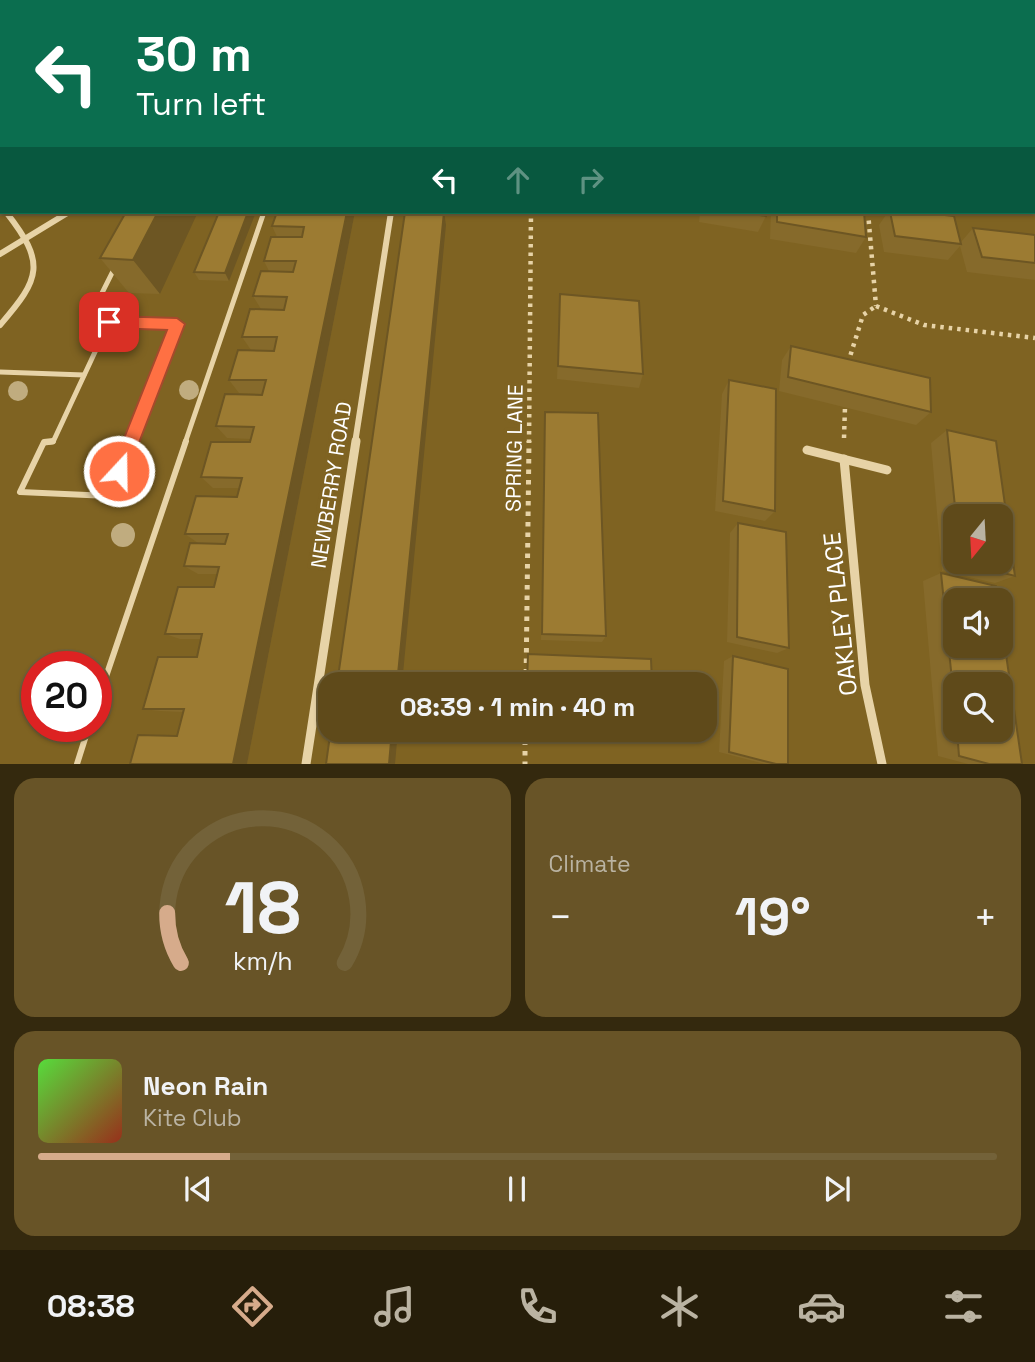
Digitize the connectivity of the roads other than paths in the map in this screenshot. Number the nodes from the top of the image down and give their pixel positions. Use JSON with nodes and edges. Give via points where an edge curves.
{"nodes":[{"id":1,"x":8,"y":214,"type":"edge"},
{"id":2,"x":66,"y":214,"type":"edge"},
{"id":3,"x":263,"y":214,"type":"edge"},
{"id":4,"x":391,"y":214,"type":"edge"},
{"id":5,"x":29,"y":238,"type":"junction"},
{"id":6,"x":0,"y":254,"type":"edge"},
{"id":7,"x":116,"y":265,"type":"edge"},
{"id":8,"x":109,"y":322,"type":"junction"},
{"id":9,"x":0,"y":325,"type":"edge"},
{"id":10,"x":0,"y":372,"type":"edge"},
{"id":11,"x":84,"y":375,"type":"junction"},
{"id":12,"x":807,"y":450,"type":"dead end"},
{"id":13,"x":844,"y":459,"type":"junction"},
{"id":14,"x":887,"y":470,"type":"dead end"},
{"id":15,"x":112,"y":659,"type":"edge"},
{"id":16,"x":84,"y":742,"type":"edge"},
{"id":17,"x":77,"y":764,"type":"edge"},
{"id":18,"x":306,"y":764,"type":"edge"},
{"id":19,"x":882,"y":764,"type":"edge"}],
"edges":[{"from":1,"to":5,"type":"street"},
{"from":2,"to":5,"type":"street"},
{"from":3,"to":15,"type":"lane"},
{"from":4,"to":18,"type":"street","name":"NEWBERRY ROAD"},
{"from":5,"to":6,"type":"street"},
{"from":5,"to":9,"type":"street","via":[[36,260],[33,288]]},
{"from":7,"to":8,"type":"lane","via":[[98,301],[117,302]]},
{"from":8,"to":11,"type":"lane"},
{"from":8,"to":11,"type":"lane","via":[[177,324],[109,496],[20,492],[44,442],[53,442]]},
{"from":10,"to":11,"type":"lane"},
{"from":12,"to":13,"type":"street"},
{"from":13,"to":14,"type":"street"},
{"from":13,"to":19,"type":"street","name":"OAKLEY PLACE","via":[[865,685]]},
{"from":16,"to":17,"type":"lane"}]}
